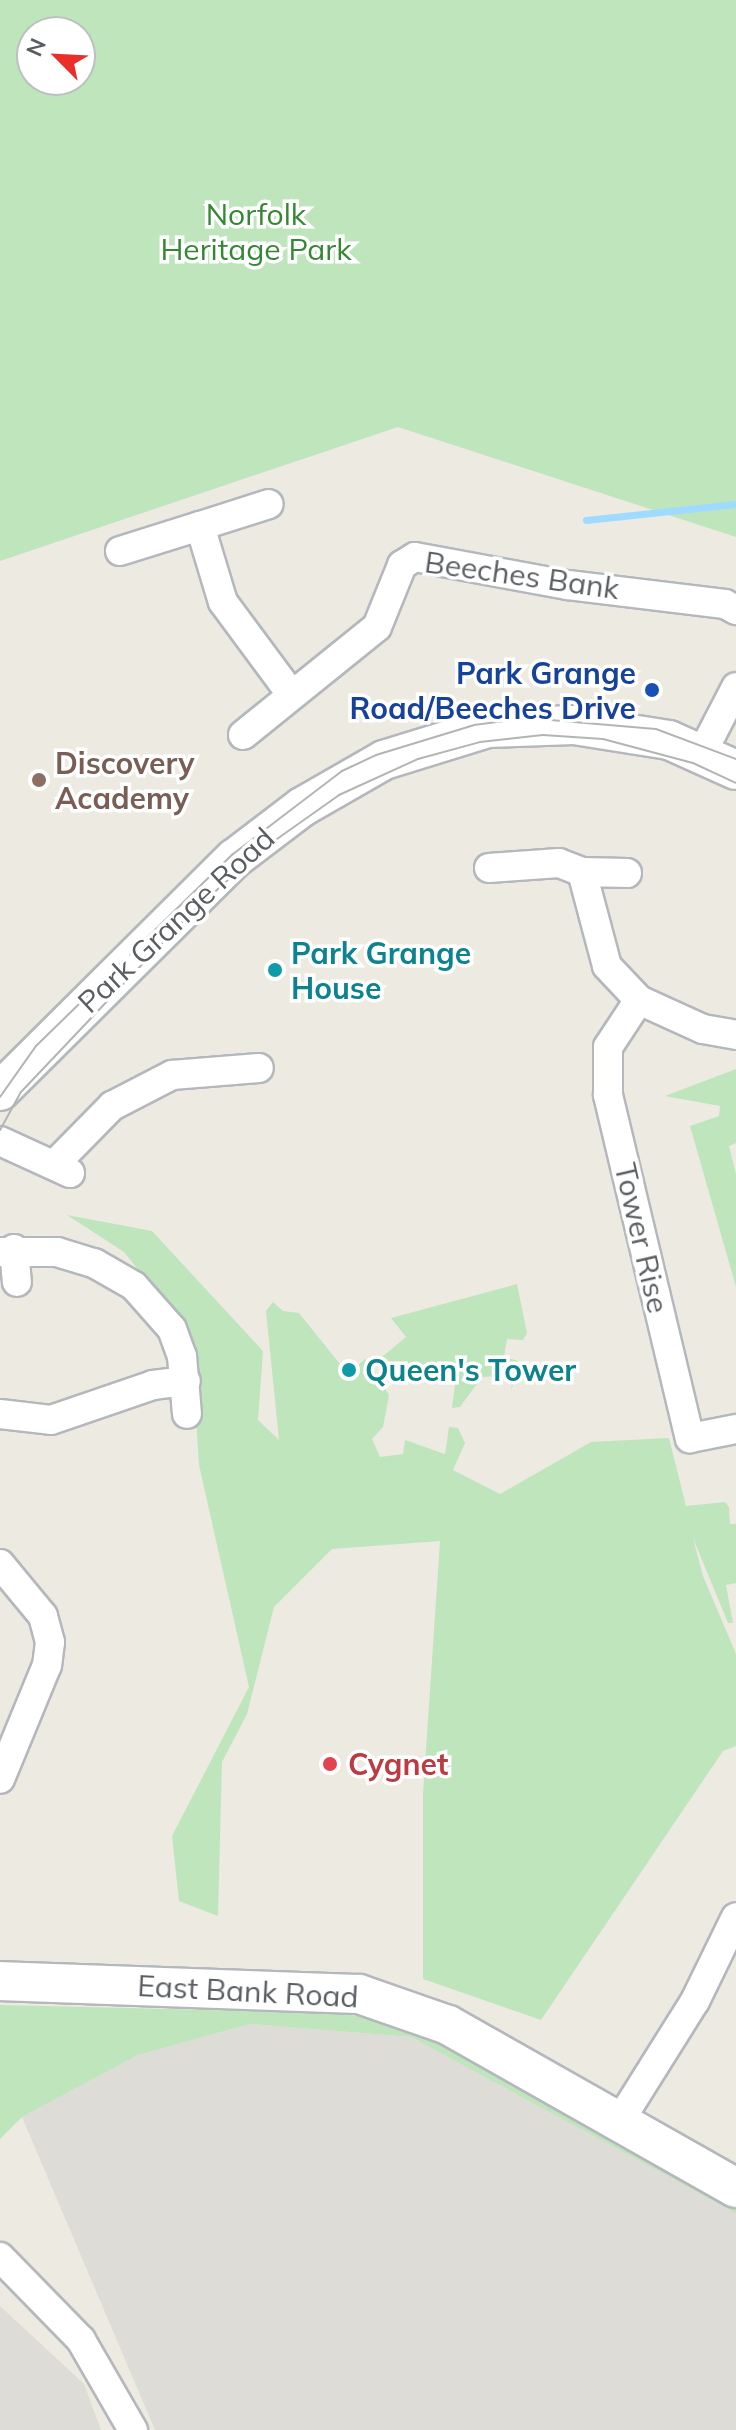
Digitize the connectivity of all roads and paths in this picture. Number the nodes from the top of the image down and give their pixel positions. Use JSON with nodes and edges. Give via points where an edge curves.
{"nodes":[{"id":1,"x":269,"y":504,"type":"dead end"},
{"id":2,"x":200,"y":526,"type":"junction"},
{"id":3,"x":120,"y":551,"type":"dead end"},
{"id":4,"x":736,"y":610,"type":"edge"},
{"id":5,"x":736,"y":687,"type":"edge"},
{"id":6,"x":291,"y":694,"type":"junction"},
{"id":7,"x":243,"y":735,"type":"dead end"},
{"id":8,"x":702,"y":753,"type":"junction"},
{"id":9,"x":736,"y":770,"type":"edge"},
{"id":10,"x":489,"y":868,"type":"dead end"},
{"id":11,"x":582,"y":872,"type":"junction"},
{"id":12,"x":627,"y":873,"type":"dead end"},
{"id":13,"x":639,"y":1000,"type":"junction"},
{"id":14,"x":736,"y":1035,"type":"edge"},
{"id":15,"x":259,"y":1068,"type":"dead end"},
{"id":16,"x":0,"y":1091,"type":"edge"},
{"id":17,"x":0,"y":1141,"type":"edge"},
{"id":18,"x":7,"y":1250,"type":"edge"},
{"id":19,"x":17,"y":1282,"type":"dead end"},
{"id":20,"x":186,"y":1381,"type":"junction"},
{"id":21,"x":0,"y":1414,"type":"edge"},
{"id":22,"x":187,"y":1414,"type":"dead end"},
{"id":23,"x":736,"y":1429,"type":"edge"},
{"id":24,"x":0,"y":1564,"type":"edge"},
{"id":25,"x":0,"y":1779,"type":"edge"},
{"id":26,"x":736,"y":1917,"type":"edge"},
{"id":27,"x":0,"y":1981,"type":"edge"},
{"id":28,"x":619,"y":2122,"type":"junction"},
{"id":29,"x":736,"y":2188,"type":"edge"},
{"id":30,"x":0,"y":2257,"type":"edge"},
{"id":31,"x":133,"y":2430,"type":"edge"}],
"edges":[{"from":1,"to":2,"type":"street"},
{"from":2,"to":3,"type":"street"},
{"from":2,"to":6,"type":"street","via":[[223,602]]},
{"from":4,"to":6,"type":"street","name":"Beeches Bank","via":[[710,601],[568,585],[415,557],[402,565],[377,627]]},
{"from":5,"to":8,"type":"street"},
{"from":6,"to":7,"type":"street","name":"Beeches Bank"},
{"from":8,"to":9,"type":"street","name":"Park Grange Road"},
{"from":8,"to":16,"type":"street","name":"Park Grange Road","via":[[621,730],[535,725],[488,728],[384,760],[302,807],[235,858]]},
{"from":10,"to":11,"type":"street","via":[[559,863]]},
{"from":11,"to":12,"type":"street"},
{"from":11,"to":13,"type":"street","via":[[607,966]]},
{"from":13,"to":14,"type":"street","via":[[703,1029]]},
{"from":13,"to":23,"type":"street","name":"Tower Rise","via":[[608,1047],[608,1095],[690,1438]]},
{"from":15,"to":17,"type":"street","via":[[172,1075],[112,1106],[62,1169]]},
{"from":18,"to":19,"type":"street"},
{"from":18,"to":20,"type":"street","via":[[94,1263],[134,1286],[172,1329]]},
{"from":20,"to":21,"type":"street","via":[[153,1385],[51,1420]]},
{"from":20,"to":22,"type":"street"},
{"from":24,"to":25,"type":"street","via":[[43,1616],[50,1642],[47,1665]]},
{"from":26,"to":28,"type":"street","via":[[695,2001]]},
{"from":27,"to":28,"type":"street","name":"East Bank Road","via":[[359,1994],[448,2025]]},
{"from":28,"to":29,"type":"street","name":"East Bank Road"},
{"from":30,"to":31,"type":"street","via":[[81,2340]]}]}
